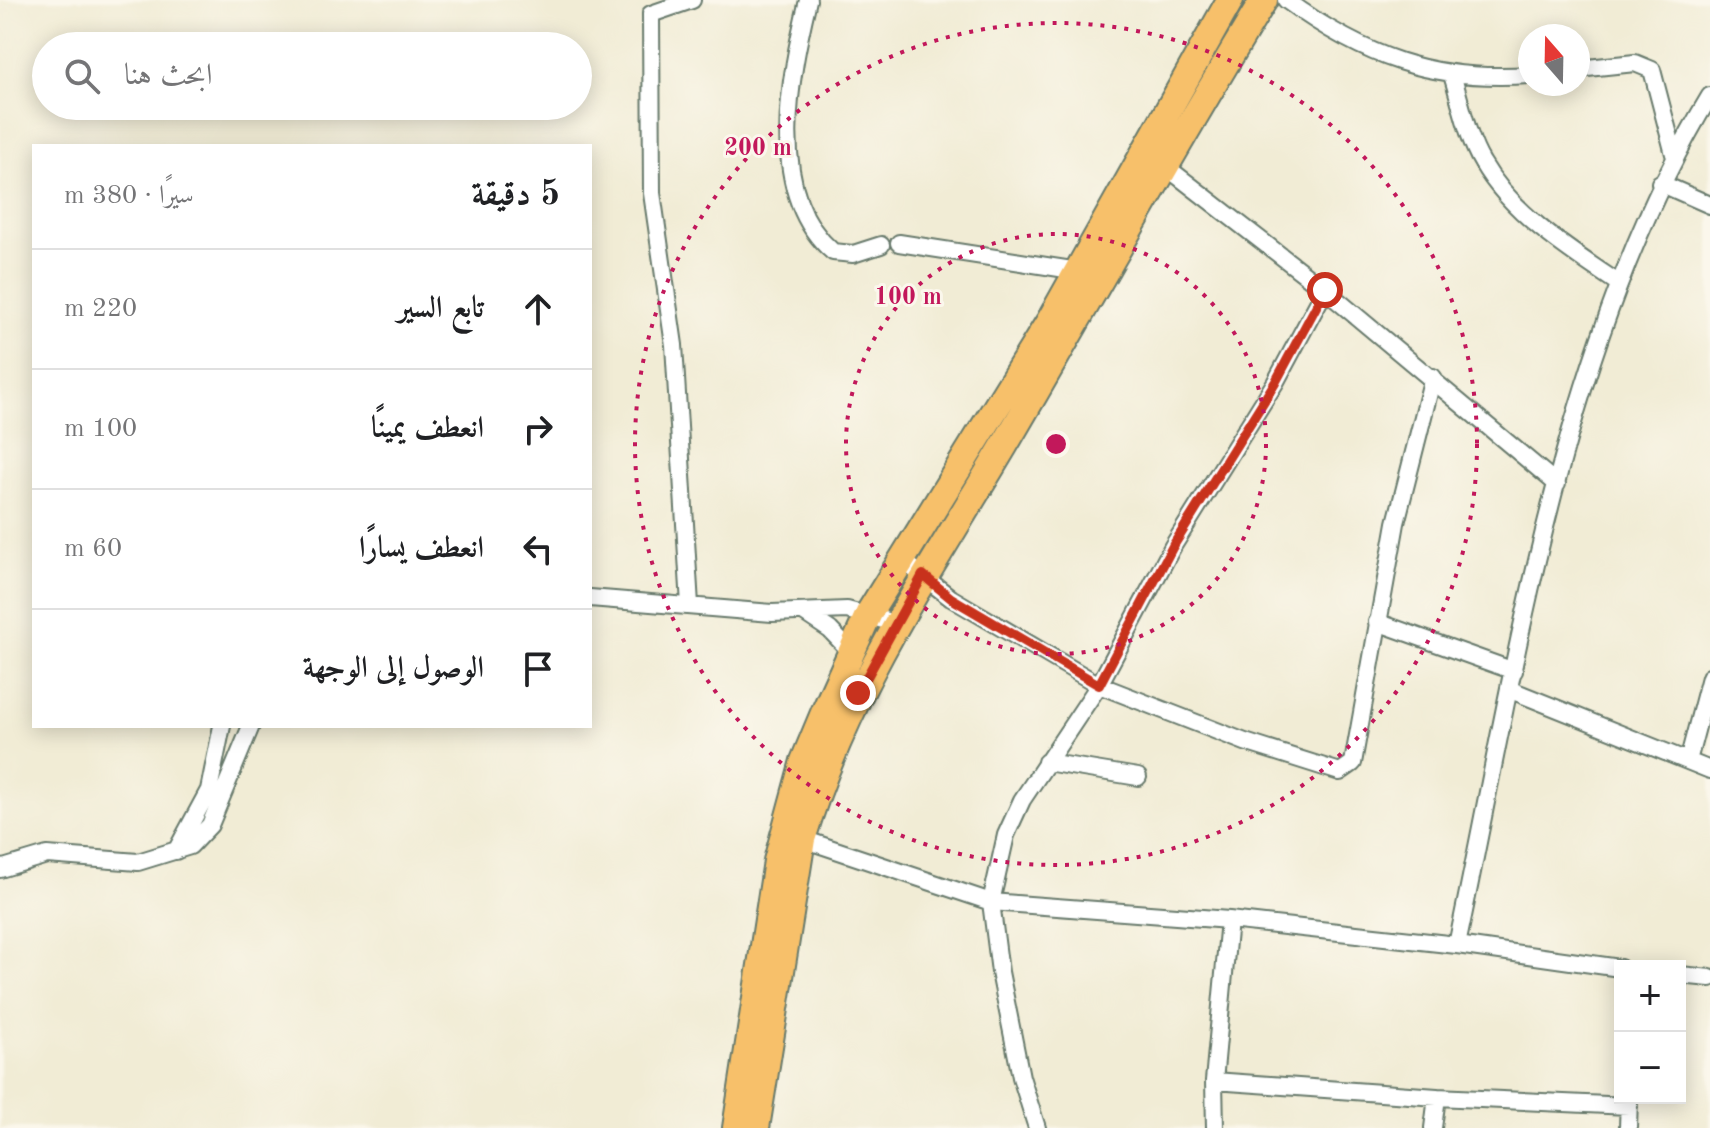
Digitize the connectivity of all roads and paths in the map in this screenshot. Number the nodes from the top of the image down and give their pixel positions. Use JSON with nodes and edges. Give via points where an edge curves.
{"nodes":[{"id":1,"x":692,"y":0,"type":"edge"},
{"id":2,"x":808,"y":0,"type":"edge"},
{"id":3,"x":1230,"y":0,"type":"edge"},
{"id":4,"x":1264,"y":0,"type":"edge"},
{"id":5,"x":1286,"y":0,"type":"edge"},
{"id":6,"x":649,"y":7,"type":"edge"},
{"id":7,"x":1590,"y":68,"type":"edge"},
{"id":8,"x":1452,"y":75,"type":"junction"},
{"id":9,"x":1518,"y":75,"type":"edge"},
{"id":10,"x":1710,"y":96,"type":"edge"},
{"id":11,"x":1674,"y":154,"type":"junction"},
{"id":12,"x":1165,"y":166,"type":"junction"},
{"id":13,"x":1660,"y":183,"type":"junction"},
{"id":14,"x":1710,"y":205,"type":"edge"},
{"id":15,"x":899,"y":243,"type":"dead end"},
{"id":16,"x":881,"y":245,"type":"dead end"},
{"id":17,"x":1090,"y":274,"type":"junction"},
{"id":18,"x":1618,"y":283,"type":"junction"},
{"id":19,"x":1325,"y":290,"type":"junction"},
{"id":20,"x":1433,"y":377,"type":"junction"},
{"id":21,"x":1557,"y":484,"type":"junction"},
{"id":22,"x":901,"y":559,"type":"junction"},
{"id":23,"x":923,"y":575,"type":"junction"},
{"id":24,"x":592,"y":598,"type":"edge"},
{"id":25,"x":690,"y":605,"type":"junction"},
{"id":26,"x":803,"y":612,"type":"junction"},
{"id":27,"x":869,"y":613,"type":"junction"},
{"id":28,"x":1377,"y":622,"type":"junction"},
{"id":29,"x":894,"y":623,"type":"junction"},
{"id":30,"x":851,"y":652,"type":"junction"},
{"id":31,"x":1514,"y":671,"type":"junction"},
{"id":32,"x":1710,"y":677,"type":"edge"},
{"id":33,"x":1099,"y":685,"type":"junction"},
{"id":34,"x":1511,"y":690,"type":"junction"},
{"id":35,"x":222,"y":728,"type":"edge"},
{"id":36,"x":250,"y":728,"type":"edge"},
{"id":37,"x":1688,"y":761,"type":"junction"},
{"id":38,"x":1046,"y":762,"type":"junction"},
{"id":39,"x":1710,"y":770,"type":"edge"},
{"id":40,"x":1138,"y":777,"type":"dead end"},
{"id":41,"x":793,"y":835,"type":"junction"},
{"id":42,"x":175,"y":853,"type":"junction"},
{"id":43,"x":0,"y":869,"type":"edge"},
{"id":44,"x":991,"y":902,"type":"junction"},
{"id":45,"x":1229,"y":920,"type":"junction"},
{"id":46,"x":1457,"y":945,"type":"junction"},
{"id":47,"x":1614,"y":967,"type":"edge"},
{"id":48,"x":1686,"y":976,"type":"edge"},
{"id":49,"x":1710,"y":978,"type":"edge"},
{"id":50,"x":1214,"y":1081,"type":"junction"},
{"id":51,"x":1437,"y":1097,"type":"junction"},
{"id":52,"x":1614,"y":1102,"type":"edge"},
{"id":53,"x":1629,"y":1104,"type":"edge"},
{"id":54,"x":736,"y":1128,"type":"edge"},
{"id":55,"x":756,"y":1128,"type":"edge"},
{"id":56,"x":1037,"y":1128,"type":"edge"},
{"id":57,"x":1215,"y":1128,"type":"edge"},
{"id":58,"x":1433,"y":1128,"type":"edge"},
{"id":59,"x":1628,"y":1128,"type":"edge"}],
"edges":[{"from":1,"to":6,"type":"street"},
{"from":2,"to":16,"type":"street","via":[[791,103],[794,182],[812,226],[833,252],[853,254]]},
{"from":3,"to":17,"type":"main road"},
{"from":4,"to":12,"type":"main road"},
{"from":5,"to":8,"type":"street","via":[[1358,47],[1394,62]]},
{"from":6,"to":25,"type":"street","via":[[652,193],[674,345]]},
{"from":7,"to":11,"type":"street","via":[[1635,63],[1652,70]]},
{"from":8,"to":9,"type":"street"},
{"from":8,"to":18,"type":"street","via":[[1480,160],[1498,185],[1579,257]]},
{"from":10,"to":11,"type":"street"},
{"from":11,"to":13,"type":"street"},
{"from":12,"to":17,"type":"main road"},
{"from":12,"to":19,"type":"street"},
{"from":13,"to":14,"type":"street"},
{"from":13,"to":18,"type":"street"},
{"from":15,"to":17,"type":"street"},
{"from":17,"to":22,"type":"main road"},
{"from":17,"to":23,"type":"main road","via":[[1002,449]]},
{"from":18,"to":21,"type":"street"},
{"from":19,"to":20,"type":"street"},
{"from":19,"to":33,"type":"street","via":[[1275,383],[1173,546]]},
{"from":20,"to":21,"type":"street"},
{"from":20,"to":28,"type":"street"},
{"from":21,"to":31,"type":"street"},
{"from":22,"to":23,"type":"street"},
{"from":22,"to":27,"type":"main road"},
{"from":23,"to":29,"type":"main road"},
{"from":23,"to":33,"type":"street","via":[[951,598]]},
{"from":24,"to":25,"type":"street"},
{"from":25,"to":26,"type":"street"},
{"from":26,"to":27,"type":"street"},
{"from":26,"to":30,"type":"street"},
{"from":27,"to":29,"type":"street"},
{"from":27,"to":30,"type":"main road"},
{"from":28,"to":31,"type":"street"},
{"from":28,"to":33,"type":"street","via":[[1353,763],[1340,772],[1245,742]]},
{"from":29,"to":41,"type":"main road"},
{"from":30,"to":41,"type":"main road","via":[[804,761]]},
{"from":31,"to":34,"type":"street"},
{"from":32,"to":37,"type":"street"},
{"from":33,"to":38,"type":"street"},
{"from":34,"to":37,"type":"street"},
{"from":34,"to":46,"type":"street"},
{"from":35,"to":42,"type":"street","via":[[209,790]]},
{"from":36,"to":42,"type":"street","via":[[210,825]]},
{"from":37,"to":39,"type":"street"},
{"from":38,"to":40,"type":"street"},
{"from":38,"to":44,"type":"street","via":[[1006,835]]},
{"from":41,"to":44,"type":"street"},
{"from":41,"to":54,"type":"main road"},
{"from":41,"to":55,"type":"main road"},
{"from":42,"to":43,"type":"street","via":[[138,862],[47,855]]},
{"from":44,"to":45,"type":"street"},
{"from":44,"to":56,"type":"street","via":[[1012,1033]]},
{"from":45,"to":46,"type":"street"},
{"from":45,"to":50,"type":"street"},
{"from":46,"to":47,"type":"street"},
{"from":48,"to":49,"type":"street"},
{"from":50,"to":51,"type":"street"},
{"from":50,"to":57,"type":"street"},
{"from":51,"to":52,"type":"street"},
{"from":51,"to":58,"type":"street"},
{"from":53,"to":59,"type":"street"}]}
